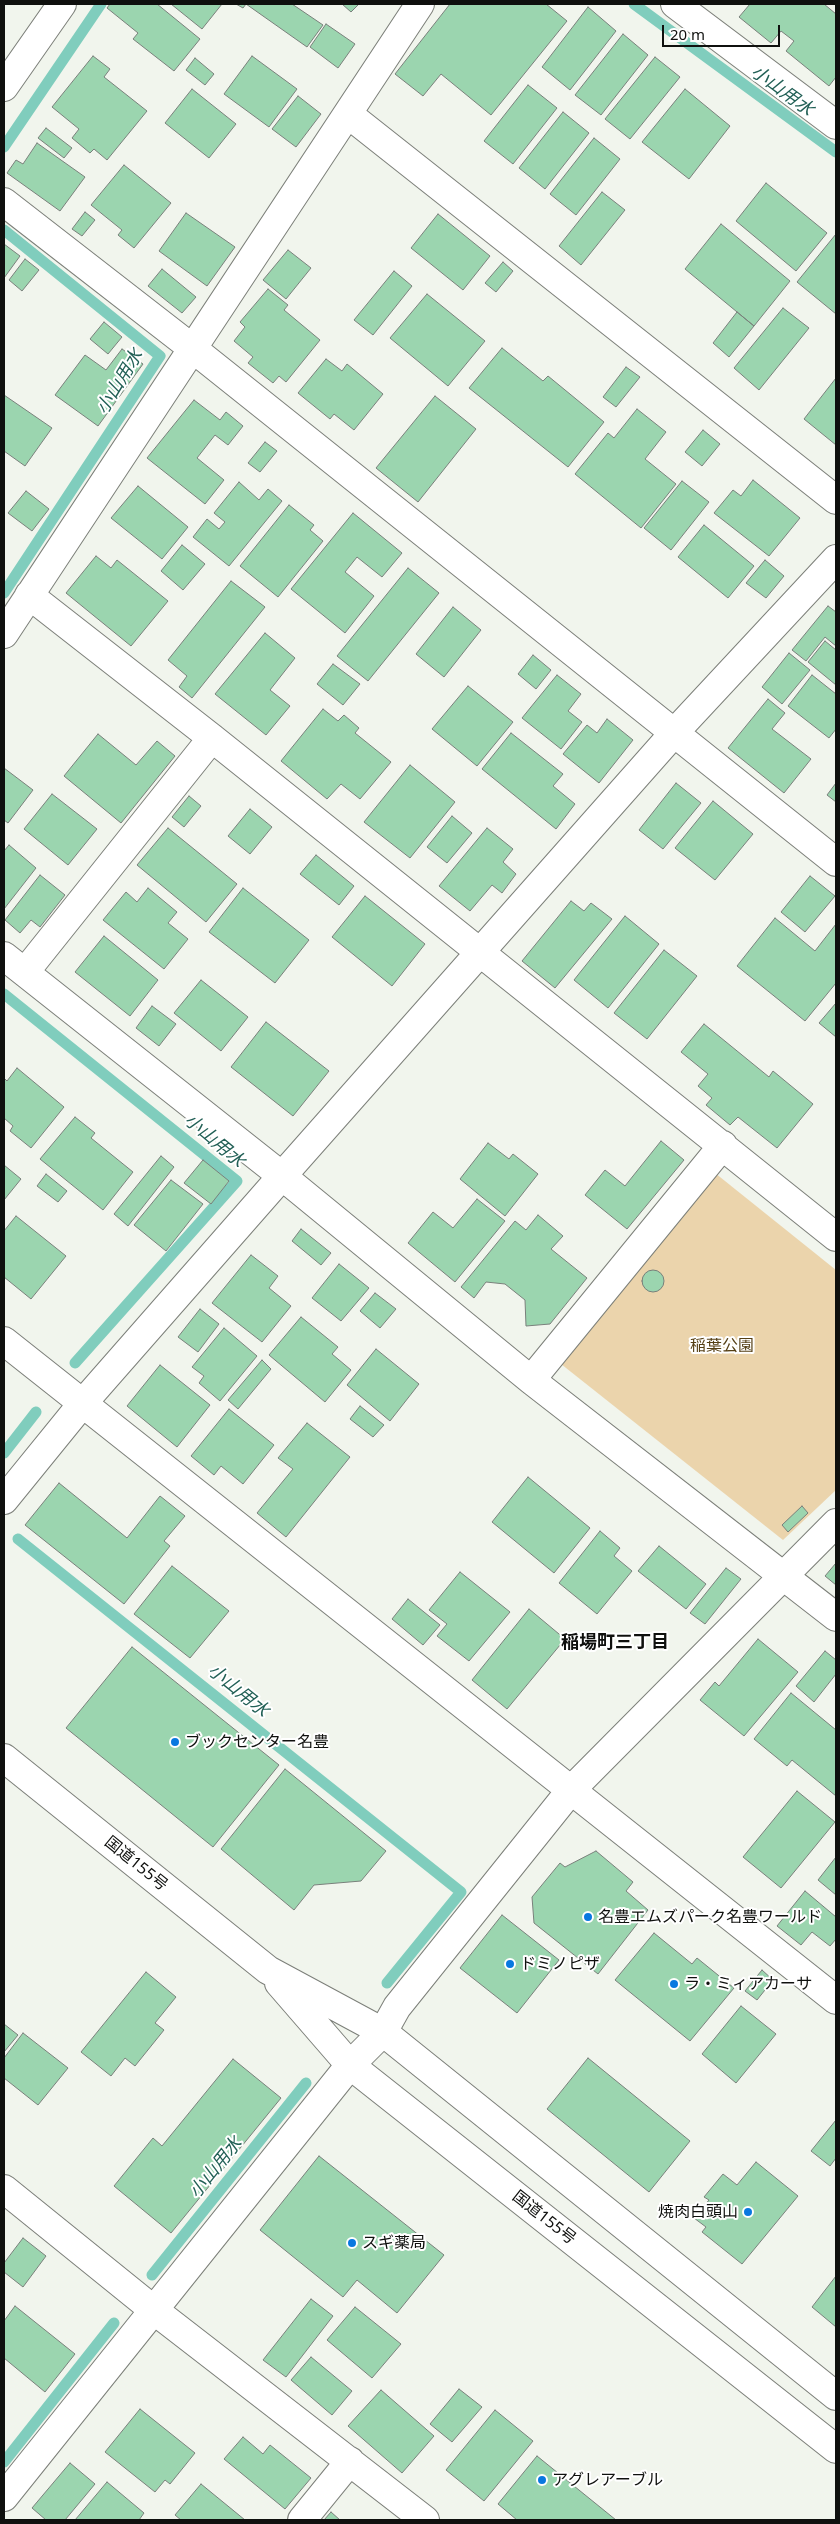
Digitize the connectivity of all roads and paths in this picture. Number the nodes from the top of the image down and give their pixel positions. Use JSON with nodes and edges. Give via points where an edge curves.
{"nodes":[{"id":1,"x":62,"y":4,"type":"edge"},
{"id":2,"x":420,"y":4,"type":"edge"},
{"id":3,"x":675,"y":4,"type":"edge"},
{"id":4,"x":4,"y":87,"type":"edge"},
{"id":5,"x":348,"y":114,"type":"junction"},
{"id":6,"x":836,"y":125,"type":"edge"},
{"id":7,"x":4,"y":202,"type":"edge"},
{"id":8,"x":192,"y":348,"type":"junction"},
{"id":9,"x":836,"y":500,"type":"edge"},
{"id":10,"x":836,"y":559,"type":"edge"},
{"id":11,"x":29,"y":595,"type":"junction"},
{"id":12,"x":4,"y":634,"type":"edge"},
{"id":13,"x":674,"y":733,"type":"junction"},
{"id":14,"x":212,"y":738,"type":"junction"},
{"id":15,"x":836,"y":862,"type":"edge"},
{"id":16,"x":481,"y":953,"type":"junction"},
{"id":17,"x":4,"y":956,"type":"edge"},
{"id":18,"x":25,"y":972,"type":"junction"},
{"id":19,"x":723,"y":1145,"type":"junction"},
{"id":20,"x":282,"y":1176,"type":"junction"},
{"id":21,"x":836,"y":1237,"type":"edge"},
{"id":22,"x":4,"y":1341,"type":"edge"},
{"id":23,"x":531,"y":1380,"type":"junction"},
{"id":24,"x":82,"y":1404,"type":"junction"},
{"id":25,"x":4,"y":1500,"type":"edge"},
{"id":26,"x":836,"y":1523,"type":"edge"},
{"id":27,"x":784,"y":1575,"type":"junction"},
{"id":28,"x":836,"y":1617,"type":"edge"},
{"id":29,"x":4,"y":1758,"type":"edge"},
{"id":30,"x":571,"y":1790,"type":"junction"},
{"id":31,"x":268,"y":1970,"type":"junction"},
{"id":32,"x":836,"y":2000,"type":"edge"},
{"id":33,"x":383,"y":2032,"type":"junction"},
{"id":34,"x":350,"y":2065,"type":"junction"},
{"id":35,"x":4,"y":2189,"type":"edge"},
{"id":36,"x":155,"y":2311,"type":"junction"},
{"id":37,"x":836,"y":2396,"type":"edge"},
{"id":38,"x":836,"y":2449,"type":"edge"},
{"id":39,"x":350,"y":2462,"type":"junction"},
{"id":40,"x":4,"y":2497,"type":"edge"},
{"id":41,"x":302,"y":2520,"type":"edge"},
{"id":42,"x":425,"y":2520,"type":"edge"}],
"edges":[{"from":1,"to":4,"type":"main road"},
{"from":2,"to":5,"type":"main road"},
{"from":3,"to":6,"type":"main road"},
{"from":5,"to":8,"type":"main road"},
{"from":5,"to":9,"type":"main road"},
{"from":7,"to":8,"type":"main road"},
{"from":8,"to":11,"type":"main road"},
{"from":8,"to":13,"type":"main road"},
{"from":10,"to":13,"type":"main road"},
{"from":11,"to":12,"type":"main road"},
{"from":11,"to":14,"type":"main road"},
{"from":13,"to":15,"type":"main road"},
{"from":13,"to":16,"type":"main road"},
{"from":14,"to":16,"type":"main road"},
{"from":14,"to":18,"type":"main road"},
{"from":16,"to":19,"type":"main road"},
{"from":16,"to":20,"type":"main road"},
{"from":17,"to":18,"type":"main road"},
{"from":18,"to":20,"type":"main road"},
{"from":19,"to":21,"type":"main road"},
{"from":19,"to":23,"type":"main road"},
{"from":20,"to":23,"type":"main road"},
{"from":20,"to":24,"type":"main road"},
{"from":22,"to":24,"type":"main road"},
{"from":23,"to":27,"type":"main road"},
{"from":24,"to":25,"type":"main road"},
{"from":24,"to":30,"type":"main road"},
{"from":26,"to":27,"type":"main road"},
{"from":27,"to":28,"type":"main road"},
{"from":27,"to":30,"type":"main road"},
{"from":29,"to":31,"type":"main road","name":"国道155号"},
{"from":30,"to":32,"type":"main road"},
{"from":30,"to":33,"type":"main road","via":[[397,2007]]},
{"from":31,"to":33,"type":"main road","name":"国道155号"},
{"from":31,"to":34,"type":"main road","name":"国道155号"},
{"from":33,"to":34,"type":"main road"},
{"from":33,"to":37,"type":"main road","name":"国道155号"},
{"from":34,"to":36,"type":"main road"},
{"from":34,"to":38,"type":"main road","name":"国道155号"},
{"from":35,"to":36,"type":"main road"},
{"from":36,"to":39,"type":"main road"},
{"from":36,"to":40,"type":"main road"},
{"from":39,"to":41,"type":"main road"},
{"from":39,"to":42,"type":"main road"}]}
